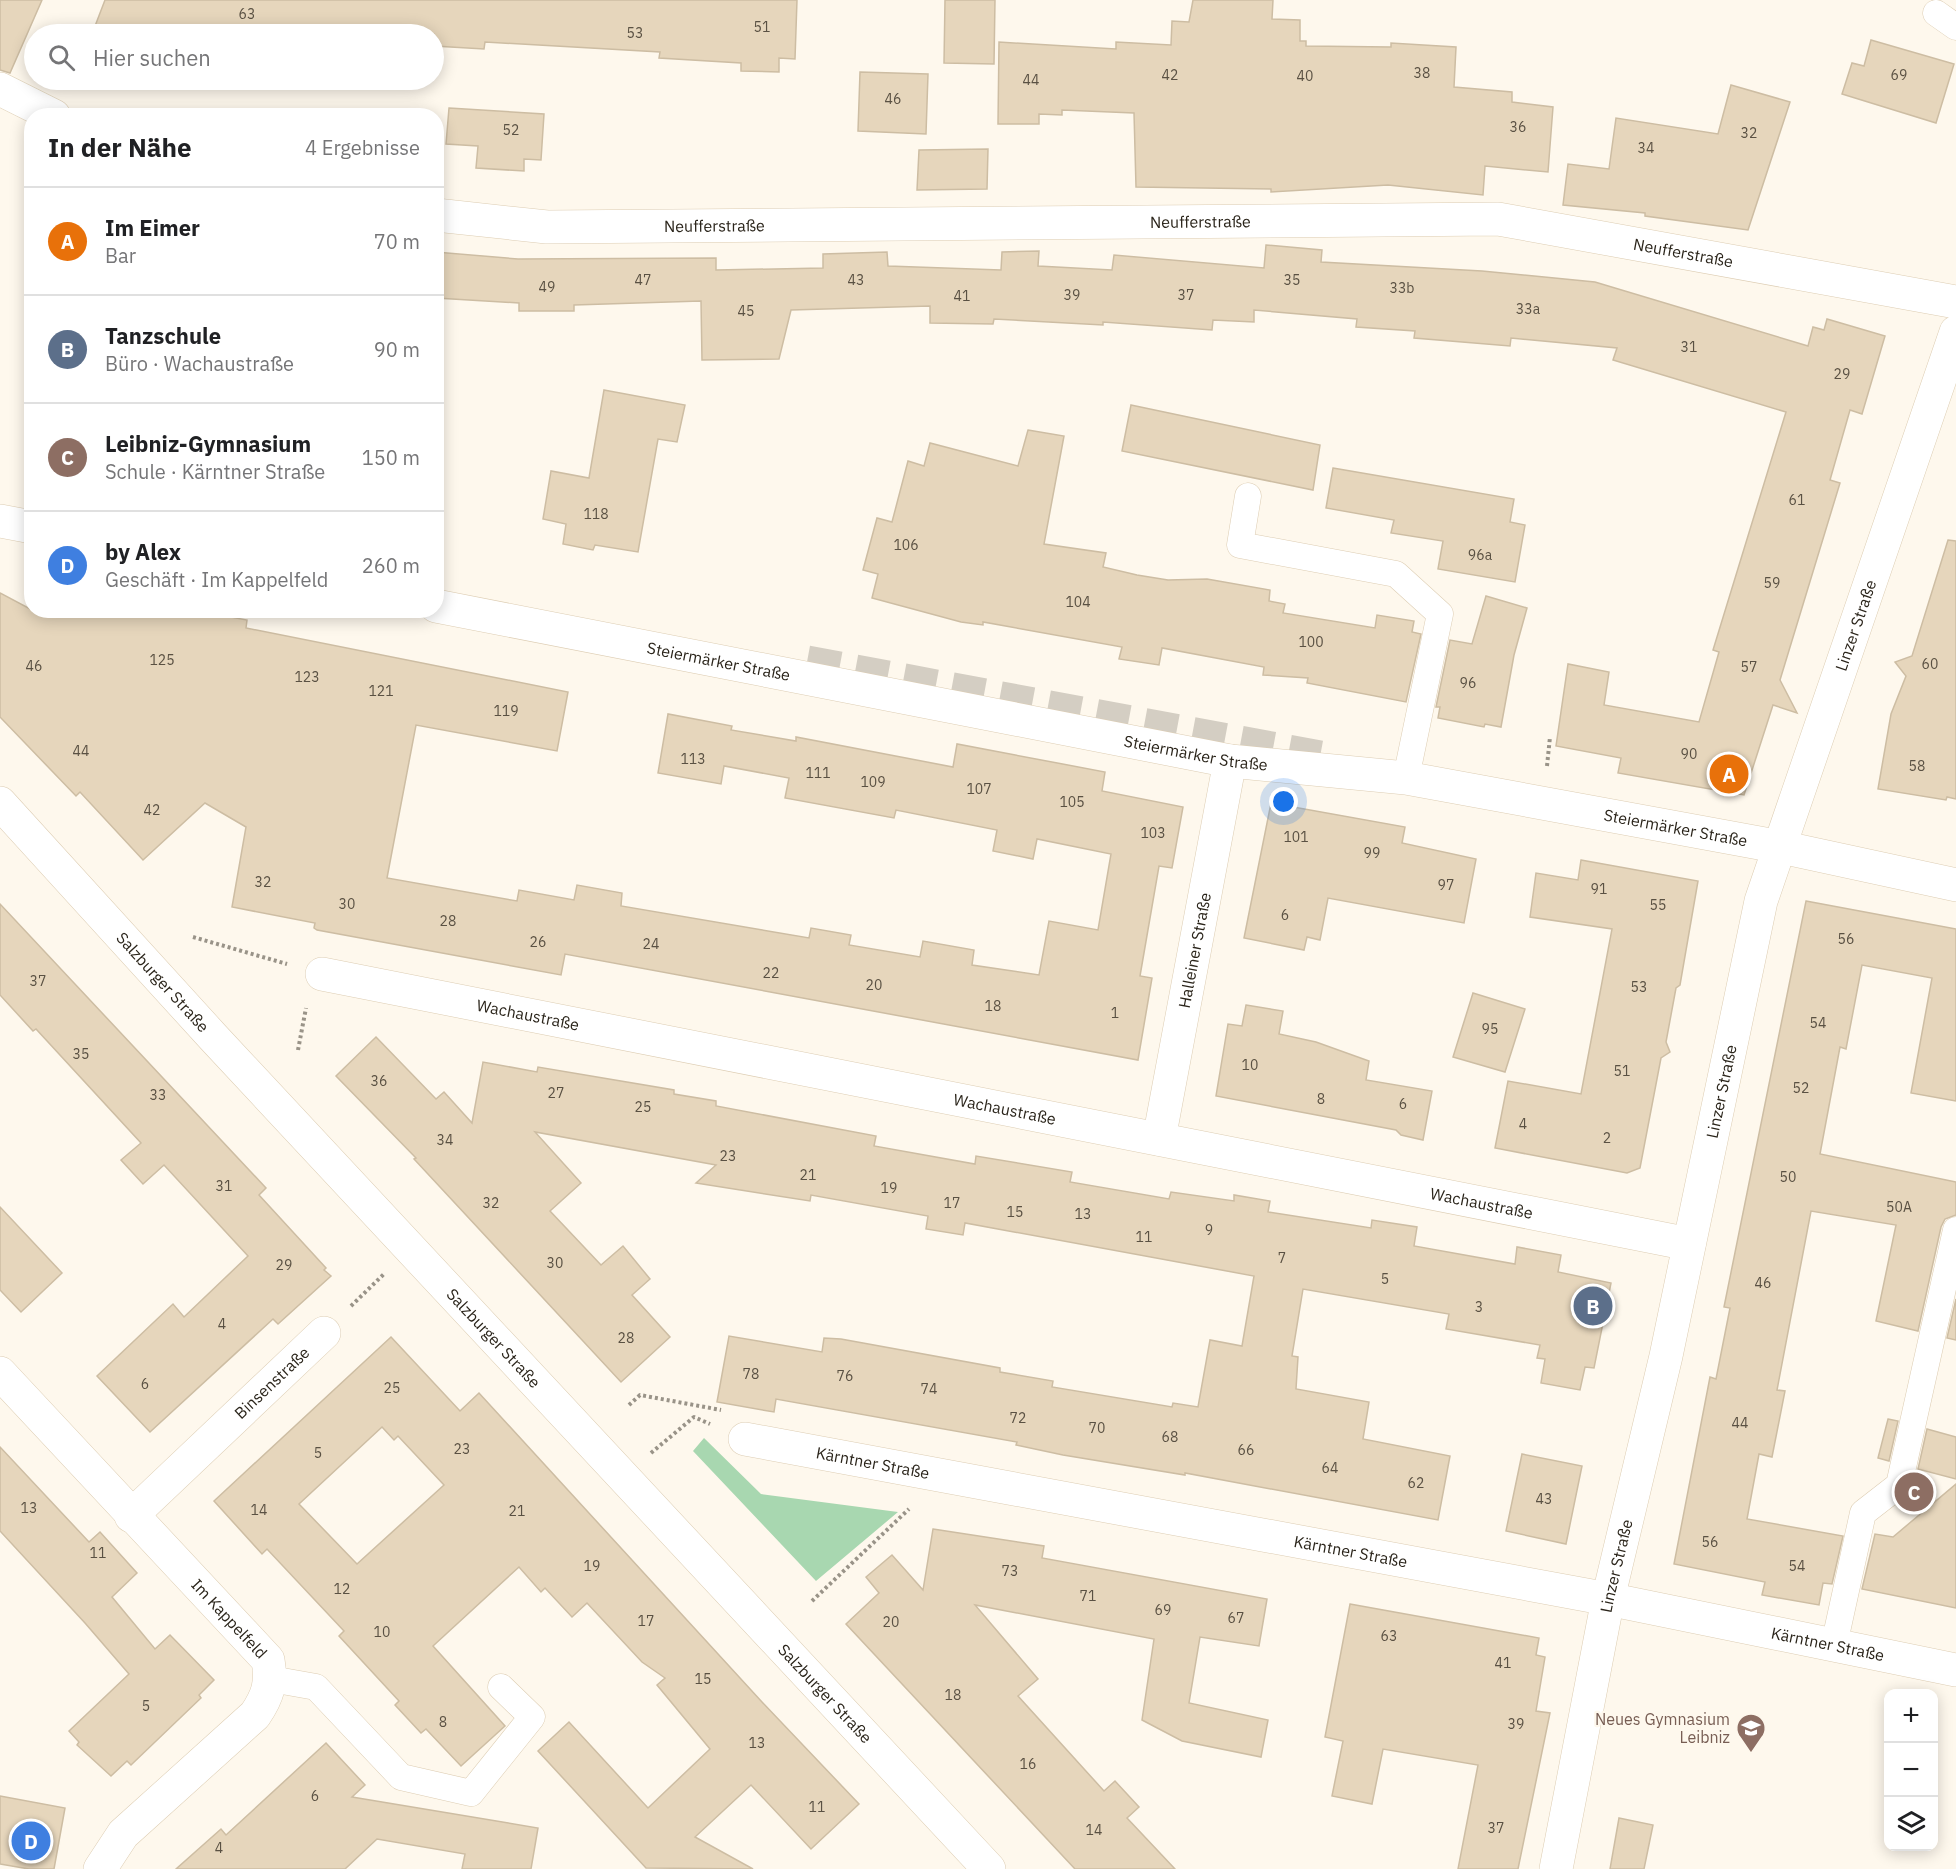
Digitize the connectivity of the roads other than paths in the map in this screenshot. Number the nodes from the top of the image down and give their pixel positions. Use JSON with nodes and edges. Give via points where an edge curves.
{"nodes":[{"id":1,"x":0,"y":88,"type":"edge"},
{"id":2,"x":39,"y":108,"type":"edge"},
{"id":3,"x":444,"y":216,"type":"edge"},
{"id":4,"x":1956,"y":302,"type":"edge"},
{"id":5,"x":1956,"y":332,"type":"edge"},
{"id":6,"x":1248,"y":496,"type":"dead end"},
{"id":7,"x":0,"y":521,"type":"edge"},
{"id":8,"x":24,"y":526,"type":"edge"},
{"id":9,"x":444,"y":608,"type":"edge"},
{"id":10,"x":1230,"y":761,"type":"junction"},
{"id":11,"x":1406,"y":778,"type":"junction"},
{"id":12,"x":0,"y":802,"type":"edge"},
{"id":13,"x":1781,"y":847,"type":"junction"},
{"id":14,"x":1956,"y":885,"type":"edge"},
{"id":15,"x":322,"y":974,"type":"road end"},
{"id":16,"x":1159,"y":1139,"type":"junction"},
{"id":17,"x":1956,"y":1230,"type":"edge"},
{"id":18,"x":1689,"y":1244,"type":"junction"},
{"id":19,"x":324,"y":1333,"type":"road end"},
{"id":20,"x":0,"y":1373,"type":"edge"},
{"id":21,"x":745,"y":1439,"type":"road end"},
{"id":22,"x":131,"y":1516,"type":"junction"},
{"id":23,"x":1608,"y":1599,"type":"junction"},
{"id":24,"x":1834,"y":1645,"type":"junction"},
{"id":25,"x":1956,"y":1670,"type":"edge"},
{"id":26,"x":271,"y":1679,"type":"junction"},
{"id":27,"x":501,"y":1687,"type":"dead end"},
{"id":28,"x":100,"y":1869,"type":"edge"},
{"id":29,"x":989,"y":1869,"type":"edge"},
{"id":30,"x":1556,"y":1869,"type":"edge"}],
"edges":[{"from":1,"to":2,"type":"street"},
{"from":3,"to":4,"type":"street","name":"Neufferstraße","via":[[547,227],[1498,219]]},
{"from":5,"to":13,"type":"street","name":"Linzer Straße"},
{"from":6,"to":11,"type":"lane","via":[[1240,545],[1396,574],[1440,614]]},
{"from":7,"to":8,"type":"street"},
{"from":9,"to":10,"type":"street","name":"Steiermärker Straße"},
{"from":10,"to":11,"type":"street","name":"Steiermärker Straße"},
{"from":10,"to":16,"type":"street","name":"Halleiner Straße"},
{"from":11,"to":13,"type":"street","name":"Steiermärker Straße"},
{"from":12,"to":29,"type":"street","name":"Salzburger Straße","via":[[213,1037]]},
{"from":13,"to":14,"type":"street","name":"Steiermärker Straße"},
{"from":13,"to":18,"type":"street","name":"Linzer Straße","via":[[1761,901]]},
{"from":15,"to":16,"type":"street","name":"Wachaustraße"},
{"from":16,"to":18,"type":"street","name":"Wachaustraße"},
{"from":17,"to":24,"type":"lane","via":[[1899,1485],[1863,1513]]},
{"from":18,"to":23,"type":"street","name":"Linzer Straße"},
{"from":19,"to":22,"type":"street","name":"Binsenstraße"},
{"from":20,"to":22,"type":"street","name":"Im Kappelfeld"},
{"from":21,"to":23,"type":"street","name":"Kärntner Straße"},
{"from":22,"to":26,"type":"street","name":"Im Kappelfeld","via":[[268,1660]]},
{"from":23,"to":24,"type":"street","name":"Kärntner Straße"},
{"from":23,"to":30,"type":"street","name":"Linzer Straße"},
{"from":24,"to":25,"type":"street","name":"Kärntner Straße"},
{"from":26,"to":27,"type":"lane","via":[[316,1687],[401,1777],[471,1793],[532,1717]]},
{"from":26,"to":28,"type":"street","name":"Im Kappelfeld","via":[[268,1696],[255,1715],[123,1834]]}]}
